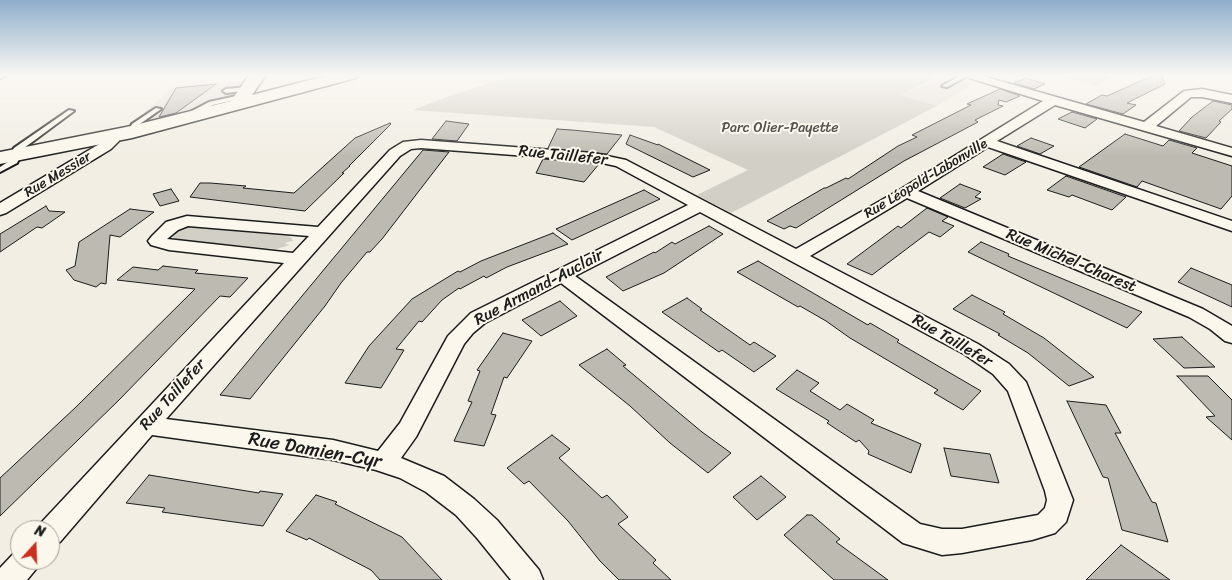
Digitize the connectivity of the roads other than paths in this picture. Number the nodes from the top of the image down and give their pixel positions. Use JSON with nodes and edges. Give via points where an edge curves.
{"nodes":[{"id":1,"x":225,"y":102,"type":"edge"},
{"id":2,"x":1051,"y":102,"type":"edge"},
{"id":3,"x":1061,"y":102,"type":"edge"},
{"id":4,"x":1178,"y":102,"type":"edge"},
{"id":5,"x":158,"y":108,"type":"dead end"},
{"id":6,"x":71,"y":111,"type":"dead end"},
{"id":7,"x":1146,"y":127,"type":"junction"},
{"id":8,"x":132,"y":132,"type":"junction"},
{"id":9,"x":112,"y":137,"type":"junction"},
{"id":10,"x":987,"y":142,"type":"junction"},
{"id":11,"x":1232,"y":152,"type":"edge"},
{"id":12,"x":8,"y":160,"type":"edge"},
{"id":13,"x":906,"y":192,"type":"junction"},
{"id":14,"x":701,"y":205,"type":"junction"},
{"id":15,"x":0,"y":210,"type":"edge"},
{"id":16,"x":1232,"y":226,"type":"edge"},
{"id":17,"x":321,"y":232,"type":"junction"},
{"id":18,"x":797,"y":256,"type":"junction"},
{"id":19,"x":296,"y":259,"type":"junction"},
{"id":20,"x":562,"y":275,"type":"junction"},
{"id":21,"x":1232,"y":336,"type":"edge"},
{"id":22,"x":146,"y":425,"type":"junction"},
{"id":23,"x":384,"y":462,"type":"junction"},
{"id":24,"x":60,"y":522,"type":"edge"},
{"id":25,"x":17,"y":570,"type":"edge"},
{"id":26,"x":8,"y":580,"type":"edge"},
{"id":27,"x":529,"y":580,"type":"edge"}],
"edges":[{"from":1,"to":8,"type":"street","via":[[198,115]]},
{"from":2,"to":10,"type":"street","name":"Rue Léopold-Labonville"},
{"from":3,"to":7,"type":"street"},
{"from":4,"to":7,"type":"street"},
{"from":5,"to":8,"type":"lane","via":[[134,125]]},
{"from":6,"to":12,"type":"lane"},
{"from":7,"to":11,"type":"street"},
{"from":8,"to":9,"type":"street"},
{"from":9,"to":12,"type":"street"},
{"from":9,"to":15,"type":"street","name":"Rue Messier","via":[[106,146]]},
{"from":10,"to":13,"type":"street","name":"Rue Léopold-Labonville"},
{"from":10,"to":16,"type":"street"},
{"from":13,"to":18,"type":"street","name":"Rue Léopold-Labonville"},
{"from":13,"to":21,"type":"street","name":"Rue Michel-Charest","via":[[1196,313]]},
{"from":14,"to":17,"type":"street","name":"Rue Taillefer","via":[[632,168],[606,159],[416,144],[395,152]]},
{"from":14,"to":18,"type":"street","name":"Rue Taillefer"},
{"from":14,"to":20,"type":"street","name":"Rue Armand-Auclair"},
{"from":17,"to":19,"type":"street","name":"Rue Taillefer"},
{"from":17,"to":19,"type":"street","via":[[187,220],[172,226],[157,240],[169,246]]},
{"from":18,"to":20,"type":"street","name":"Rue Taillefer","via":[[971,349],[1008,376],[1018,388],[1058,491],[1060,508],[1052,520],[1032,528],[951,542],[932,541],[913,534]]},
{"from":19,"to":22,"type":"street","name":"Rue Taillefer"},
{"from":20,"to":23,"type":"street","name":"Rue Armand-Auclair","via":[[497,306],[466,328],[448,353],[408,430]]},
{"from":22,"to":23,"type":"street","name":"Rue Damien-Cyr","via":[[319,448]]},
{"from":22,"to":24,"type":"street","name":"Rue Taillefer"},
{"from":23,"to":27,"type":"street","name":"Rue Damien-Cyr","via":[[428,481],[456,499],[487,529]]},
{"from":25,"to":26,"type":"street"}]}
